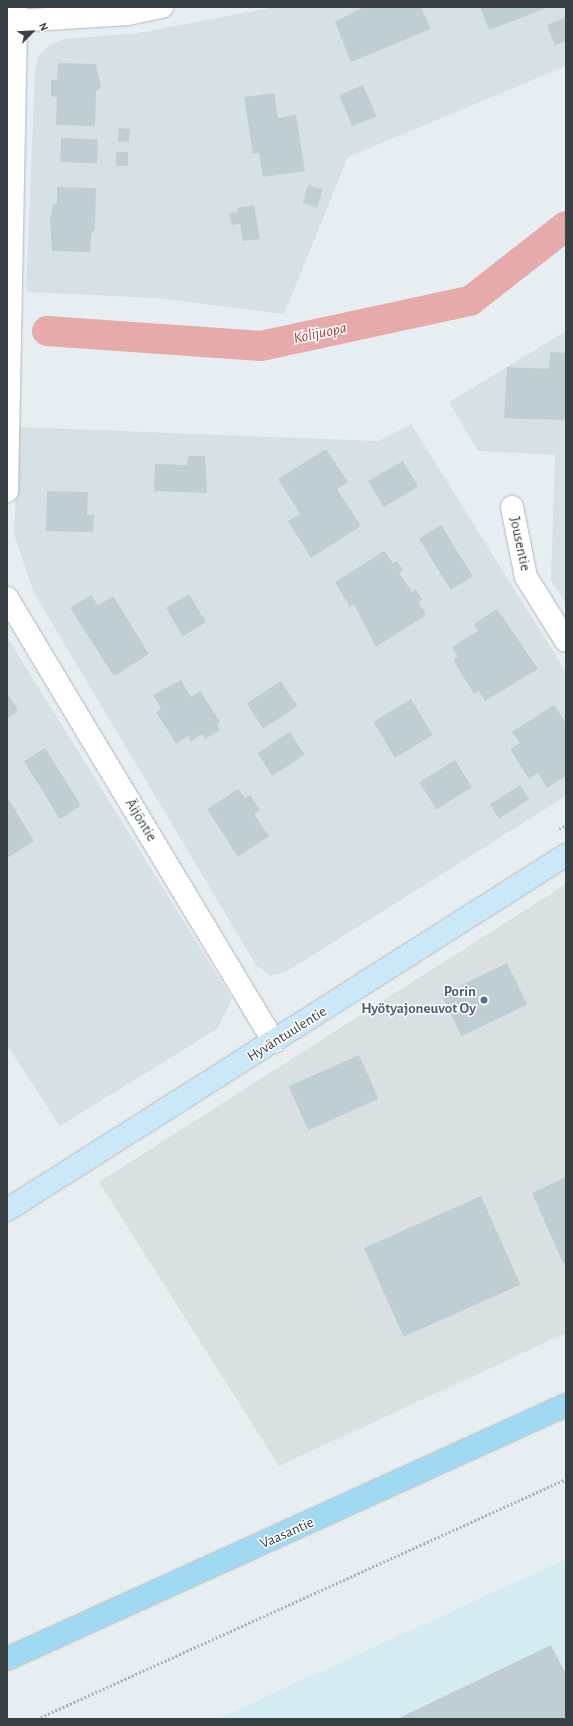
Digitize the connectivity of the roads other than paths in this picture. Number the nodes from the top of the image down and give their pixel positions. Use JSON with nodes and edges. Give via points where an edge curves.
{"nodes":[{"id":1,"x":162,"y":7,"type":"edge"},
{"id":2,"x":16,"y":14,"type":"edge"},
{"id":3,"x":7,"y":491,"type":"edge"},
{"id":4,"x":512,"y":507,"type":"dead end"},
{"id":5,"x":7,"y":598,"type":"edge"},
{"id":6,"x":566,"y":641,"type":"edge"},
{"id":7,"x":566,"y":856,"type":"edge"},
{"id":8,"x":274,"y":1042,"type":"junction"},
{"id":9,"x":7,"y":1210,"type":"edge"},
{"id":10,"x":566,"y":1405,"type":"edge"},
{"id":11,"x":7,"y":1659,"type":"edge"}],
"edges":[{"from":1,"to":2,"type":"street","via":[[128,14]]},
{"from":2,"to":3,"type":"street"},
{"from":4,"to":6,"type":"street","name":"Jousentie","via":[[526,576]]},
{"from":5,"to":8,"type":"street","name":"Äijöntie"},
{"from":7,"to":8,"type":"street","name":"Hyväntuulentie"},
{"from":8,"to":9,"type":"street","name":"Hyväntuulentie"},
{"from":10,"to":11,"type":"main road","name":"Vaasantie"}]}
